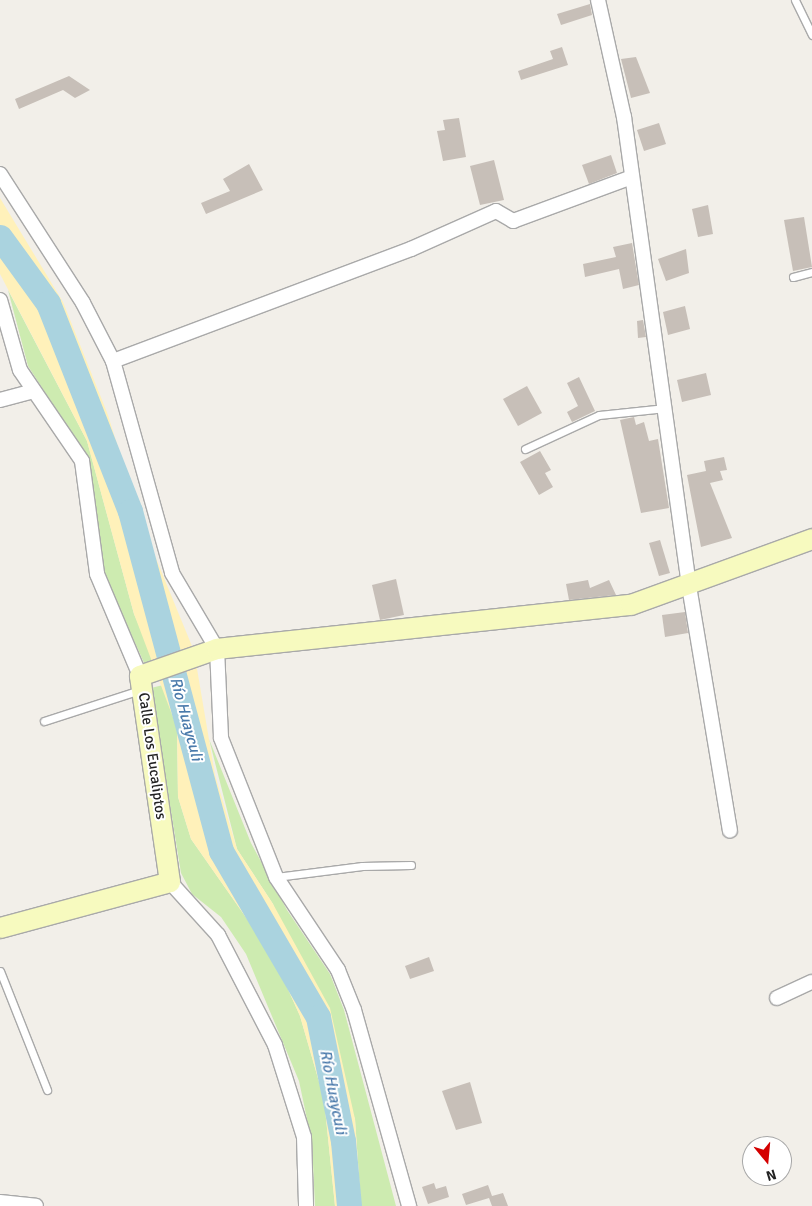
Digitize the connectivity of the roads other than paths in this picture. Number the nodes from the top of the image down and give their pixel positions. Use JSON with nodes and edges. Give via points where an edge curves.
{"nodes":[{"id":1,"x":598,"y":0,"type":"edge"},
{"id":2,"x":796,"y":0,"type":"edge"},
{"id":3,"x":812,"y":35,"type":"edge"},
{"id":4,"x":0,"y":174,"type":"edge"},
{"id":5,"x":629,"y":178,"type":"junction"},
{"id":6,"x":812,"y":272,"type":"edge"},
{"id":7,"x":793,"y":278,"type":"dead end"},
{"id":8,"x":0,"y":300,"type":"edge"},
{"id":9,"x":112,"y":361,"type":"junction"},
{"id":10,"x":34,"y":391,"type":"junction"},
{"id":11,"x":0,"y":400,"type":"edge"},
{"id":12,"x":667,"y":408,"type":"junction"},
{"id":13,"x":525,"y":449,"type":"dead end"},
{"id":14,"x":812,"y":539,"type":"edge"},
{"id":15,"x":689,"y":586,"type":"junction"},
{"id":16,"x":210,"y":652,"type":"junction"},
{"id":17,"x":146,"y":679,"type":"junction"},
{"id":18,"x":44,"y":721,"type":"dead end"},
{"id":19,"x":730,"y":831,"type":"dead end"},
{"id":20,"x":411,"y":865,"type":"dead end"},
{"id":21,"x":276,"y":876,"type":"junction"},
{"id":22,"x":170,"y":882,"type":"junction"},
{"id":23,"x":0,"y":928,"type":"edge"},
{"id":24,"x":0,"y":970,"type":"edge"},
{"id":25,"x":812,"y":982,"type":"edge"},
{"id":26,"x":777,"y":998,"type":"dead end"},
{"id":27,"x":47,"y":1090,"type":"dead end"},
{"id":28,"x":0,"y":1202,"type":"edge"},
{"id":29,"x":36,"y":1206,"type":"edge"},
{"id":30,"x":306,"y":1206,"type":"edge"},
{"id":31,"x":408,"y":1206,"type":"edge"}],
"edges":[{"from":1,"to":5,"type":"street","via":[[624,116]]},
{"from":2,"to":3,"type":"lane"},
{"from":4,"to":9,"type":"street","via":[[83,303]]},
{"from":5,"to":9,"type":"street","via":[[512,221],[496,211],[411,249]]},
{"from":5,"to":12,"type":"street"},
{"from":6,"to":7,"type":"lane"},
{"from":8,"to":10,"type":"street","name":"Calle Los Eucaliptos","via":[[20,370]]},
{"from":9,"to":16,"type":"street","via":[[172,573]]},
{"from":10,"to":11,"type":"street"},
{"from":10,"to":17,"type":"street","name":"Calle Los Eucaliptos","via":[[82,461],[97,574]]},
{"from":12,"to":13,"type":"lane","via":[[599,415]]},
{"from":12,"to":15,"type":"street"},
{"from":14,"to":15,"type":"street"},
{"from":15,"to":16,"type":"street","via":[[630,605],[582,613]]},
{"from":15,"to":19,"type":"street"},
{"from":16,"to":17,"type":"street"},
{"from":16,"to":21,"type":"street","via":[[221,738]]},
{"from":17,"to":18,"type":"lane"},
{"from":17,"to":22,"type":"street","name":"Calle Los Eucaliptos"},
{"from":20,"to":21,"type":"lane","via":[[362,866]]},
{"from":21,"to":31,"type":"street","via":[[338,970],[354,1010]]},
{"from":22,"to":23,"type":"street"},
{"from":22,"to":30,"type":"street","via":[[218,935],[275,1045],[304,1137]]},
{"from":24,"to":27,"type":"lane"},
{"from":25,"to":26,"type":"street"},
{"from":28,"to":29,"type":"street"}]}
